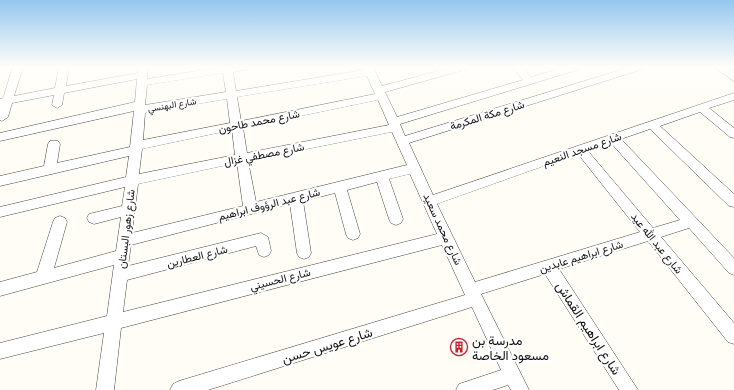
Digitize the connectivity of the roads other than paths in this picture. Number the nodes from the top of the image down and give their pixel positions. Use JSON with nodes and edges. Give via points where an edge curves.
{"nodes":[{"id":1,"x":11,"y":85,"type":"edge"},
{"id":2,"x":61,"y":85,"type":"edge"},
{"id":3,"x":86,"y":85,"type":"edge"},
{"id":4,"x":141,"y":85,"type":"edge"},
{"id":5,"x":229,"y":85,"type":"edge"},
{"id":6,"x":283,"y":85,"type":"edge"},
{"id":7,"x":376,"y":85,"type":"edge"},
{"id":8,"x":405,"y":85,"type":"edge"},
{"id":9,"x":520,"y":85,"type":"edge"},
{"id":10,"x":582,"y":85,"type":"edge"},
{"id":11,"x":60,"y":90,"type":"junction"},
{"id":12,"x":380,"y":93,"type":"junction"},
{"id":13,"x":231,"y":95,"type":"junction"},
{"id":14,"x":734,"y":96,"type":"edge"},
{"id":15,"x":4,"y":101,"type":"edge"},
{"id":16,"x":57,"y":105,"type":"dead end"},
{"id":17,"x":701,"y":107,"type":"junction"},
{"id":18,"x":139,"y":108,"type":"junction"},
{"id":19,"x":2,"y":117,"type":"dead end"},
{"id":20,"x":651,"y":124,"type":"junction"},
{"id":21,"x":395,"y":125,"type":"junction"},
{"id":22,"x":236,"y":126,"type":"junction"},
{"id":23,"x":734,"y":134,"type":"edge"},
{"id":24,"x":0,"y":137,"type":"edge"},
{"id":25,"x":614,"y":138,"type":"junction"},
{"id":26,"x":403,"y":141,"type":"junction"},
{"id":27,"x":54,"y":144,"type":"dead end"},
{"id":28,"x":136,"y":148,"type":"junction"},
{"id":29,"x":580,"y":149,"type":"junction"},
{"id":30,"x":241,"y":158,"type":"junction"},
{"id":31,"x":414,"y":168,"type":"junction"},
{"id":32,"x":50,"y":169,"type":"junction"},
{"id":33,"x":382,"y":176,"type":"junction"},
{"id":34,"x":132,"y":180,"type":"junction"},
{"id":35,"x":0,"y":181,"type":"edge"},
{"id":36,"x":340,"y":187,"type":"junction"},
{"id":37,"x":296,"y":198,"type":"junction"},
{"id":38,"x":430,"y":201,"type":"junction"},
{"id":39,"x":734,"y":202,"type":"edge"},
{"id":40,"x":250,"y":209,"type":"junction"},
{"id":41,"x":128,"y":210,"type":"junction"},
{"id":42,"x":0,"y":212,"type":"edge"},
{"id":43,"x":94,"y":218,"type":"dead end"},
{"id":44,"x":396,"y":219,"type":"dead end"},
{"id":45,"x":60,"y":222,"type":"dead end"},
{"id":46,"x":691,"y":222,"type":"junction"},
{"id":47,"x":353,"y":234,"type":"dead end"},
{"id":48,"x":650,"y":234,"type":"junction"},
{"id":49,"x":446,"y":238,"type":"junction"},
{"id":50,"x":124,"y":241,"type":"junction"},
{"id":51,"x":264,"y":251,"type":"dead end"},
{"id":52,"x":304,"y":253,"type":"dead end"},
{"id":53,"x":122,"y":256,"type":"junction"},
{"id":54,"x":548,"y":266,"type":"junction"},
{"id":55,"x":734,"y":268,"type":"edge"},
{"id":56,"x":120,"y":276,"type":"junction"},
{"id":57,"x":43,"y":278,"type":"junction"},
{"id":58,"x":0,"y":289,"type":"edge"},
{"id":59,"x":473,"y":295,"type":"junction"},
{"id":60,"x":114,"y":321,"type":"junction"},
{"id":61,"x":734,"y":336,"type":"edge"},
{"id":62,"x":0,"y":351,"type":"edge"},
{"id":63,"x":516,"y":382,"type":"edge"},
{"id":64,"x":105,"y":390,"type":"edge"},
{"id":65,"x":179,"y":390,"type":"edge"},
{"id":66,"x":465,"y":390,"type":"edge"},
{"id":67,"x":629,"y":390,"type":"edge"}],
"edges":[{"from":1,"to":15,"type":"street"},
{"from":2,"to":11,"type":"street"},
{"from":3,"to":11,"type":"street"},
{"from":4,"to":18,"type":"street","name":"شارع زهور البستان"},
{"from":5,"to":13,"type":"street"},
{"from":6,"to":13,"type":"street","name":"شارع البهنسي"},
{"from":7,"to":12,"type":"street","name":"شارع محمد سعيد"},
{"from":8,"to":12,"type":"street","name":"شارع محمد طاحون"},
{"from":9,"to":21,"type":"street","name":"شارع مصطفي غزال"},
{"from":10,"to":26,"type":"street","name":"شارع مكة المكرمة"},
{"from":11,"to":15,"type":"street"},
{"from":11,"to":16,"type":"street"},
{"from":12,"to":21,"type":"street","name":"شارع محمد سعيد"},
{"from":12,"to":22,"type":"street","name":"شارع محمد طاحون"},
{"from":13,"to":18,"type":"street","name":"شارع البهنسي"},
{"from":13,"to":22,"type":"street"},
{"from":14,"to":17,"type":"street","name":"شارع مسجد النعيم"},
{"from":15,"to":19,"type":"street"},
{"from":17,"to":20,"type":"street","name":"شارع مسجد النعيم"},
{"from":17,"to":23,"type":"street"},
{"from":18,"to":24,"type":"street","name":"شارع البهنسي"},
{"from":18,"to":28,"type":"street","name":"شارع زهور البستان"},
{"from":20,"to":25,"type":"street","name":"شارع مسجد النعيم"},
{"from":20,"to":39,"type":"street"},
{"from":21,"to":26,"type":"street","name":"شارع محمد سعيد"},
{"from":21,"to":30,"type":"street","name":"شارع مصطفي غزال"},
{"from":22,"to":28,"type":"street","name":"شارع محمد طاحون"},
{"from":22,"to":30,"type":"street"},
{"from":25,"to":29,"type":"street","name":"شارع مسجد النعيم"},
{"from":25,"to":46,"type":"street"},
{"from":26,"to":31,"type":"street","name":"شارع محمد سعيد"},
{"from":27,"to":32,"type":"street"},
{"from":28,"to":32,"type":"street","name":"شارع محمد طاحون"},
{"from":28,"to":34,"type":"street","name":"شارع زهور البستان"},
{"from":29,"to":38,"type":"street","name":"شارع مسجد النعيم"},
{"from":29,"to":48,"type":"street","name":"شارع عبد الله عيد"},
{"from":30,"to":34,"type":"street","name":"شارع مصطفي غزال"},
{"from":30,"to":40,"type":"street"},
{"from":31,"to":33,"type":"street","name":"شارع عبد الرؤوف ابراهيم"},
{"from":31,"to":38,"type":"street","name":"شارع محمد سعيد"},
{"from":32,"to":35,"type":"street","name":"شارع محمد طاحون"},
{"from":33,"to":36,"type":"street","name":"شارع عبد الرؤوف ابراهيم"},
{"from":33,"to":44,"type":"street"},
{"from":34,"to":41,"type":"street","name":"شارع زهور البستان"},
{"from":34,"to":42,"type":"street","name":"شارع مصطفي غزال"},
{"from":36,"to":37,"type":"street","name":"شارع عبد الرؤوف ابراهيم"},
{"from":36,"to":47,"type":"street"},
{"from":37,"to":40,"type":"street","name":"شارع عبد الرؤوف ابراهيم"},
{"from":37,"to":52,"type":"street"},
{"from":38,"to":49,"type":"street","name":"شارع محمد سعيد"},
{"from":40,"to":50,"type":"street","name":"شارع عبد الرؤوف ابراهيم"},
{"from":41,"to":43,"type":"street"},
{"from":41,"to":50,"type":"street","name":"شارع زهور البستان"},
{"from":45,"to":57,"type":"street"},
{"from":46,"to":48,"type":"street","name":"شارع ابراهيم عابدين"},
{"from":46,"to":55,"type":"street"},
{"from":48,"to":54,"type":"street","name":"شارع ابراهيم عابدين"},
{"from":48,"to":61,"type":"street","name":"شارع عبد الله عيد"},
{"from":49,"to":59,"type":"street","name":"شارع محمد سعيد"},
{"from":49,"to":60,"type":"street","name":"شارع الحسيني"},
{"from":50,"to":53,"type":"street","name":"شارع زهور البستان"},
{"from":51,"to":56,"type":"street","name":"شارع العطارين","via":[[261,240]]},
{"from":53,"to":56,"type":"street","name":"شارع زهور البستان"},
{"from":53,"to":57,"type":"street"},
{"from":54,"to":59,"type":"street","name":"شارع ابراهيم عابدين"},
{"from":54,"to":67,"type":"street","name":"شارع ابراهيم القماش"},
{"from":56,"to":60,"type":"street","name":"شارع زهور البستان"},
{"from":57,"to":58,"type":"street"},
{"from":59,"to":63,"type":"street","name":"شارع محمد سعيد"},
{"from":59,"to":65,"type":"street","name":"شارع عويس حسن"},
{"from":60,"to":62,"type":"street","name":"شارع الحسيني"},
{"from":60,"to":64,"type":"street","name":"شارع زهور البستان"},
{"from":63,"to":66,"type":"street"}]}
